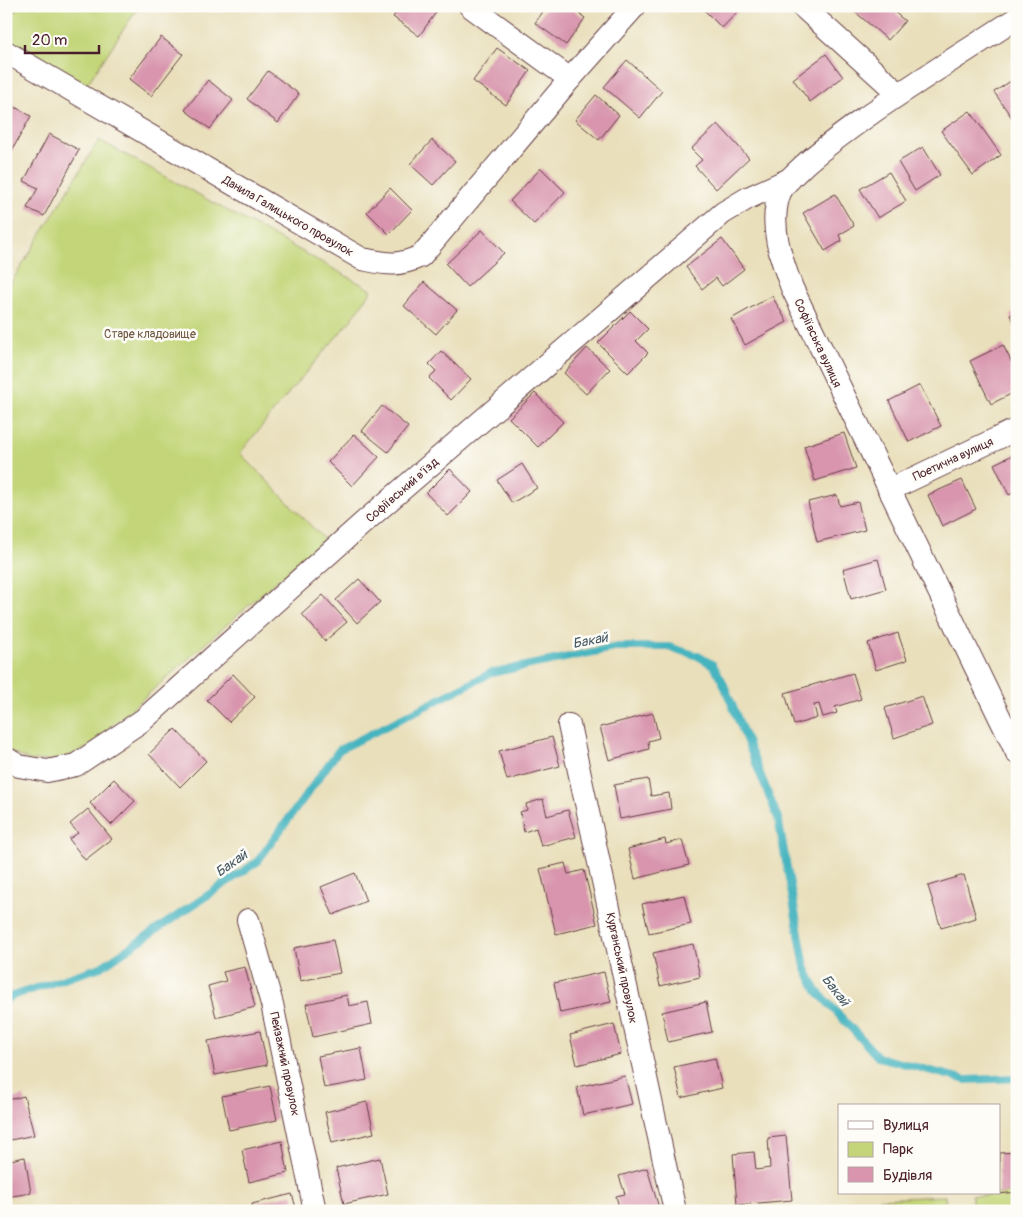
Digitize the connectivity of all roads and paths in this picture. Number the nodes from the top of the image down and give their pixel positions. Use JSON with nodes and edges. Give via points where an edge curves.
{"nodes":[{"id":1,"x":470,"y":6,"type":"edge"},
{"id":2,"x":635,"y":6,"type":"edge"},
{"id":3,"x":802,"y":6,"type":"edge"},
{"id":4,"x":1017,"y":18,"type":"edge"},
{"id":5,"x":6,"y":52,"type":"edge"},
{"id":6,"x":570,"y":79,"type":"junction"},
{"id":7,"x":899,"y":94,"type":"junction"},
{"id":8,"x":790,"y":179,"type":"junction"},
{"id":9,"x":1017,"y":429,"type":"edge"},
{"id":10,"x":889,"y":490,"type":"junction"},
{"id":11,"x":569,"y":725,"type":"dead end"},
{"id":12,"x":1017,"y":753,"type":"edge"},
{"id":13,"x":6,"y":758,"type":"edge"},
{"id":14,"x":248,"y":920,"type":"dead end"},
{"id":15,"x":315,"y":1211,"type":"edge"},
{"id":16,"x":675,"y":1211,"type":"edge"}],
"edges":[{"from":1,"to":6,"type":"street"},
{"from":2,"to":6,"type":"street","name":"Данила Галицького провулок"},
{"from":3,"to":7,"type":"street"},
{"from":4,"to":7,"type":"street","name":"Софіївська вулиця"},
{"from":5,"to":6,"type":"street","name":"Данила Галицького провулок","via":[[362,259],[387,264],[406,263],[421,256]]},
{"from":7,"to":8,"type":"street","name":"Софіївська вулиця","via":[[818,152]]},
{"from":8,"to":10,"type":"street","name":"Софіївська вулиця","via":[[780,194],[776,211],[780,255],[792,288]]},
{"from":8,"to":13,"type":"street","name":"Софіївський в'їзд","via":[[723,213],[363,523],[143,720],[76,765],[47,771],[19,766]]},
{"from":9,"to":10,"type":"street","name":"Поетична вулиця"},
{"from":10,"to":12,"type":"street","name":"Софіївська вулиця"},
{"from":11,"to":16,"type":"street","name":"Курганський провулок"},
{"from":14,"to":15,"type":"street","name":"Пейзажний провулок","via":[[272,1004]]}]}
